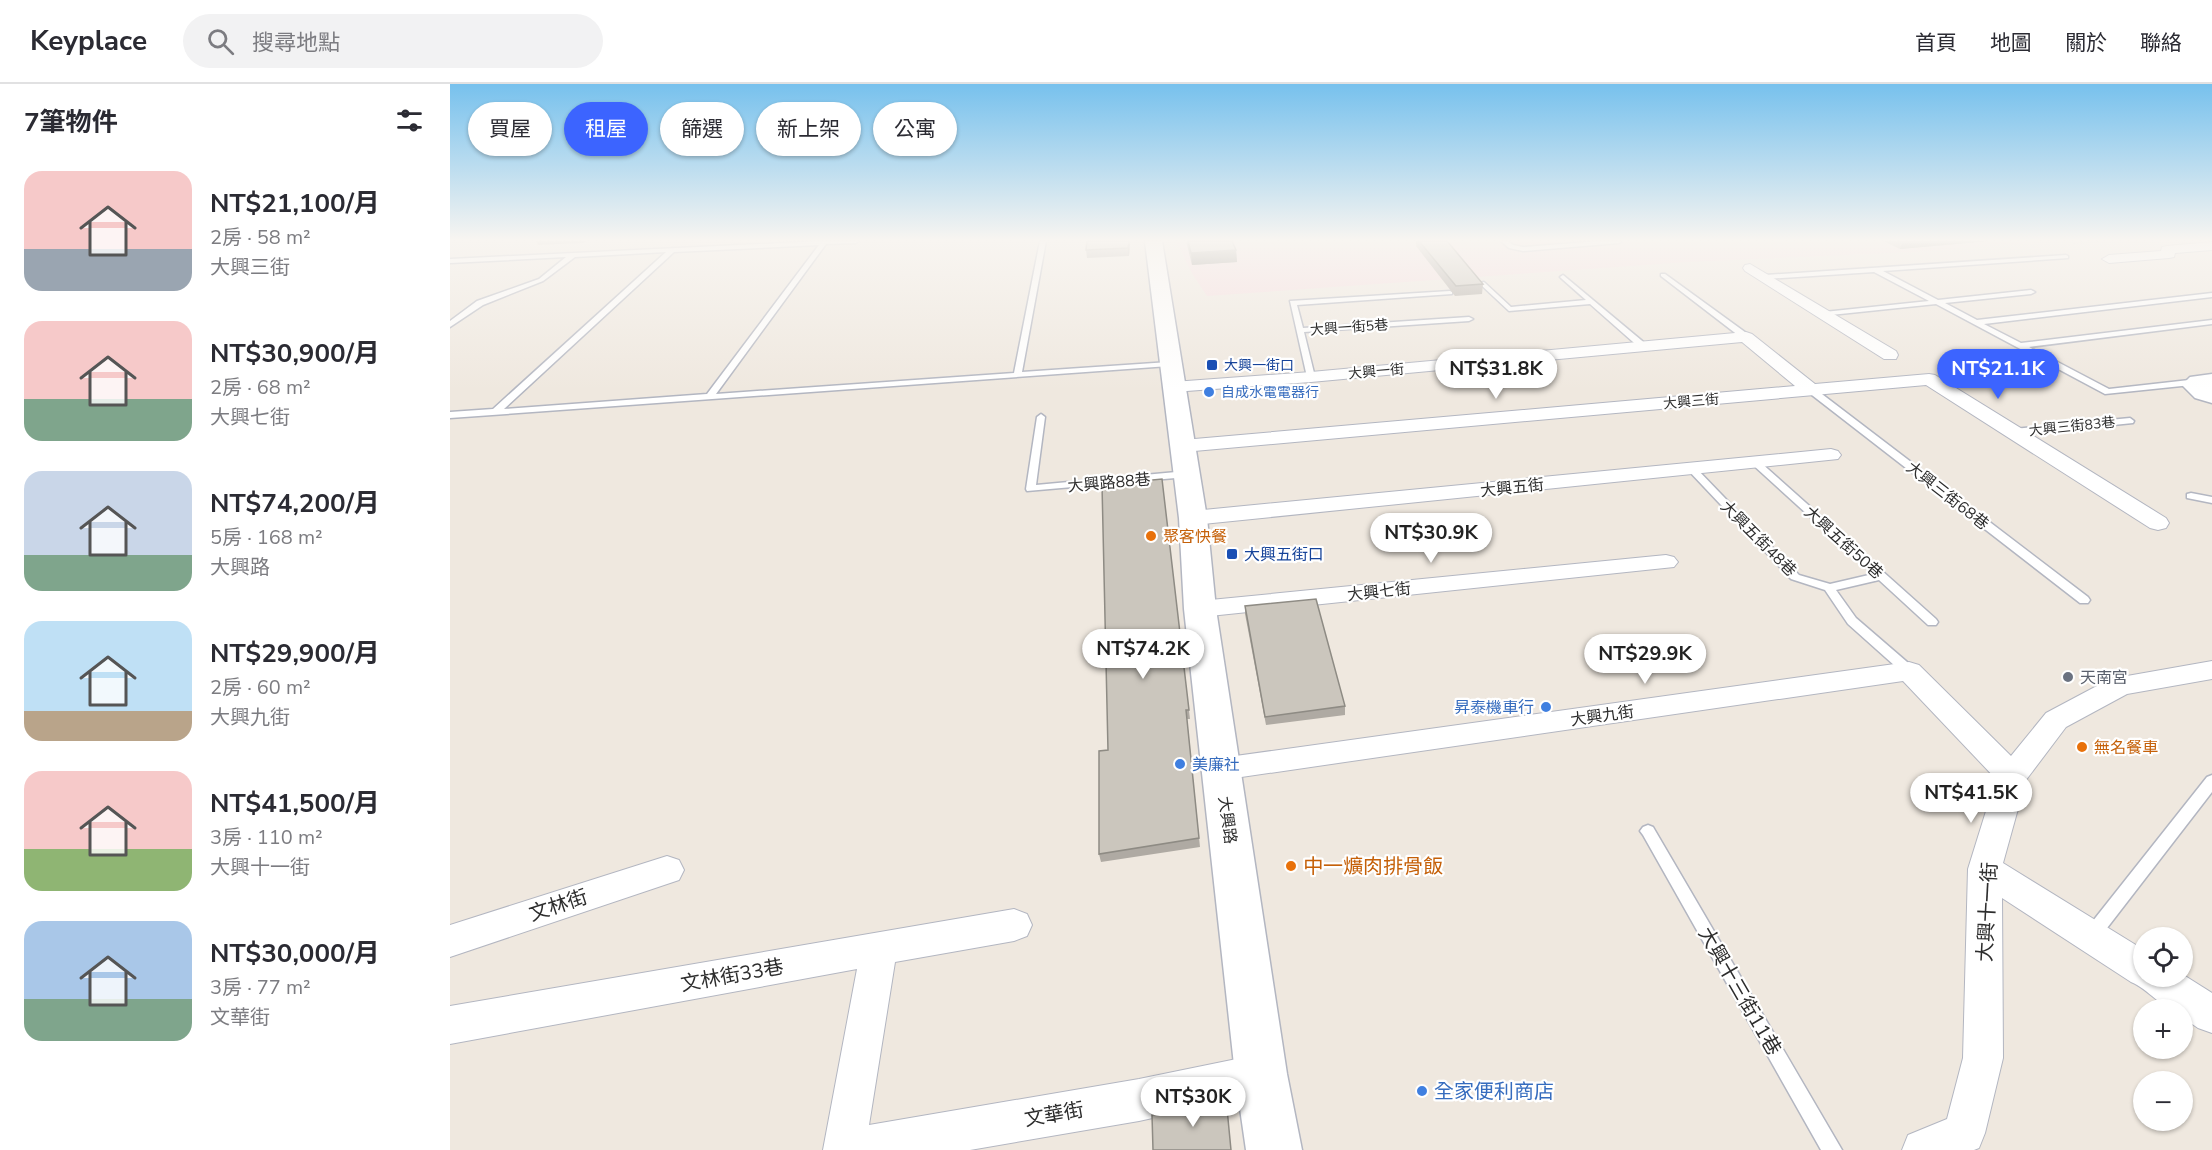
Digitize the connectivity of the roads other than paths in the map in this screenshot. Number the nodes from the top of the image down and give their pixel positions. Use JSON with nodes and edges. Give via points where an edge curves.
{"nodes":[{"id":1,"x":512,"y":291,"type":"edge"},
{"id":2,"x":627,"y":291,"type":"edge"},
{"id":3,"x":789,"y":291,"type":"edge"},
{"id":4,"x":1033,"y":291,"type":"edge"},
{"id":5,"x":1160,"y":291,"type":"edge"},
{"id":6,"x":1490,"y":291,"type":"edge"},
{"id":7,"x":1578,"y":291,"type":"edge"},
{"id":8,"x":1684,"y":291,"type":"edge"},
{"id":9,"x":1787,"y":291,"type":"edge"},
{"id":10,"x":1915,"y":291,"type":"edge"},
{"id":11,"x":2031,"y":292,"type":"dead end"},
{"id":12,"x":1450,"y":293,"type":"edge"},
{"id":13,"x":2212,"y":295,"type":"edge"},
{"id":14,"x":1591,"y":302,"type":"junction"},
{"id":15,"x":1936,"y":302,"type":"junction"},
{"id":16,"x":1824,"y":314,"type":"junction"},
{"id":17,"x":1469,"y":319,"type":"dead end"},
{"id":18,"x":2212,"y":322,"type":"edge"},
{"id":19,"x":1974,"y":323,"type":"junction"},
{"id":20,"x":450,"y":325,"type":"edge"},
{"id":21,"x":1301,"y":330,"type":"junction"},
{"id":22,"x":1746,"y":337,"type":"junction"},
{"id":23,"x":2018,"y":346,"type":"junction"},
{"id":24,"x":1644,"y":347,"type":"junction"},
{"id":25,"x":1890,"y":355,"type":"dead end"},
{"id":26,"x":1017,"y":376,"type":"junction"},
{"id":27,"x":1171,"y":376,"type":"junction"},
{"id":28,"x":1311,"y":376,"type":"junction"},
{"id":29,"x":2209,"y":384,"type":"edge"},
{"id":30,"x":1811,"y":390,"type":"junction"},
{"id":31,"x":709,"y":397,"type":"junction"},
{"id":32,"x":495,"y":412,"type":"junction"},
{"id":33,"x":450,"y":415,"type":"edge"},
{"id":34,"x":1041,"y":417,"type":"dead end"},
{"id":35,"x":2130,"y":421,"type":"dead end"},
{"id":36,"x":2014,"y":432,"type":"junction"},
{"id":37,"x":1831,"y":455,"type":"dead end"},
{"id":38,"x":1185,"y":460,"type":"junction"},
{"id":39,"x":1756,"y":463,"type":"junction"},
{"id":40,"x":1692,"y":469,"type":"junction"},
{"id":41,"x":2191,"y":496,"type":"dead end"},
{"id":42,"x":2212,"y":500,"type":"edge"},
{"id":43,"x":1193,"y":518,"type":"junction"},
{"id":44,"x":2158,"y":523,"type":"dead end"},
{"id":45,"x":1666,"y":562,"type":"dead end"},
{"id":46,"x":1881,"y":576,"type":"junction"},
{"id":47,"x":1829,"y":588,"type":"junction"},
{"id":48,"x":2084,"y":600,"type":"dead end"},
{"id":49,"x":1200,"y":609,"type":"junction"},
{"id":50,"x":1932,"y":622,"type":"dead end"},
{"id":51,"x":2212,"y":670,"type":"edge"},
{"id":52,"x":1909,"y":671,"type":"junction"},
{"id":53,"x":1221,"y":769,"type":"junction"},
{"id":54,"x":2012,"y":776,"type":"junction"},
{"id":55,"x":2212,"y":781,"type":"edge"},
{"id":56,"x":1648,"y":831,"type":"dead end"},
{"id":57,"x":1985,"y":869,"type":"junction"},
{"id":58,"x":667,"y":870,"type":"dead end"},
{"id":59,"x":1014,"y":925,"type":"dead end"},
{"id":60,"x":2091,"y":936,"type":"junction"},
{"id":61,"x":450,"y":941,"type":"edge"},
{"id":62,"x":879,"y":948,"type":"junction"},
{"id":63,"x":2133,"y":963,"type":"edge"},
{"id":64,"x":2170,"y":987,"type":"edge"},
{"id":65,"x":2212,"y":1015,"type":"edge"},
{"id":66,"x":450,"y":1025,"type":"edge"},
{"id":67,"x":1261,"y":1074,"type":"junction"},
{"id":68,"x":845,"y":1150,"type":"edge"},
{"id":69,"x":1274,"y":1150,"type":"edge"},
{"id":70,"x":1832,"y":1150,"type":"edge"},
{"id":71,"x":1923,"y":1150,"type":"edge"}],
"edges":[{"from":1,"to":20,"type":"lane","via":[[480,303]]},
{"from":2,"to":32,"type":"lane"},
{"from":3,"to":31,"type":"lane"},
{"from":4,"to":26,"type":"lane"},
{"from":5,"to":27,"type":"main road","name":"大興路"},
{"from":6,"to":14,"type":"lane","via":[[1509,309]]},
{"from":7,"to":14,"type":"lane"},
{"from":8,"to":22,"type":"lane"},
{"from":9,"to":16,"type":"street"},
{"from":10,"to":15,"type":"lane"},
{"from":11,"to":15,"type":"lane"},
{"from":12,"to":21,"type":"lane","name":"大興一街5巷","via":[[1293,303]]},
{"from":13,"to":19,"type":"lane"},
{"from":14,"to":24,"type":"lane"},
{"from":15,"to":16,"type":"lane"},
{"from":15,"to":19,"type":"lane"},
{"from":16,"to":25,"type":"street"},
{"from":17,"to":21,"type":"lane","name":"大興一街5巷"},
{"from":18,"to":23,"type":"lane"},
{"from":19,"to":23,"type":"lane"},
{"from":21,"to":28,"type":"lane","name":"大興一街5巷"},
{"from":22,"to":24,"type":"street","name":"大興一街"},
{"from":22,"to":30,"type":"street"},
{"from":23,"to":29,"type":"lane","via":[[2108,392]]},
{"from":24,"to":28,"type":"street","name":"大興一街"},
{"from":26,"to":27,"type":"lane"},
{"from":26,"to":31,"type":"lane"},
{"from":27,"to":28,"type":"street","name":"大興一街"},
{"from":27,"to":38,"type":"main road","name":"大興路"},
{"from":30,"to":36,"type":"street","name":"大興三街","via":[[1929,379]]},
{"from":30,"to":38,"type":"street","name":"大興三街"},
{"from":30,"to":48,"type":"lane","name":"大興三街68巷"},
{"from":31,"to":32,"type":"lane"},
{"from":32,"to":33,"type":"lane"},
{"from":34,"to":38,"type":"lane","name":"大興路88巷","via":[[1031,489]]},
{"from":35,"to":36,"type":"lane","name":"大興三街83巷"},
{"from":36,"to":44,"type":"street","name":"大興三街"},
{"from":37,"to":39,"type":"street","name":"大興五街"},
{"from":38,"to":43,"type":"main road","name":"大興路"},
{"from":39,"to":40,"type":"street","name":"大興五街"},
{"from":39,"to":46,"type":"lane","name":"大興五街50巷"},
{"from":40,"to":43,"type":"street","name":"大興五街"},
{"from":40,"to":47,"type":"lane","name":"大興五街48巷","via":[[1795,577]]},
{"from":41,"to":42,"type":"lane"},
{"from":43,"to":49,"type":"main road","name":"大興路"},
{"from":45,"to":49,"type":"street","name":"大興七街"},
{"from":46,"to":47,"type":"lane"},
{"from":46,"to":50,"type":"lane","name":"大興五街50巷"},
{"from":47,"to":52,"type":"lane","via":[[1852,621]]},
{"from":49,"to":53,"type":"main road","name":"大興路"},
{"from":51,"to":54,"type":"street","name":"大興十一街","via":[[2120,686],[2056,720]]},
{"from":52,"to":53,"type":"street","name":"大興九街"},
{"from":52,"to":54,"type":"street"},
{"from":53,"to":67,"type":"main road","name":"大興路"},
{"from":54,"to":57,"type":"street","name":"大興十一街"},
{"from":55,"to":60,"type":"lane"},
{"from":56,"to":70,"type":"lane","name":"大興十三街11巷"},
{"from":57,"to":60,"type":"street"},
{"from":57,"to":71,"type":"street","name":"大興十一街","via":[[1983,1058],[1964,1133]]},
{"from":58,"to":61,"type":"street","name":"文林街"},
{"from":59,"to":62,"type":"street","name":"文林街33巷"},
{"from":60,"to":63,"type":"street"},
{"from":62,"to":66,"type":"street","name":"文林街33巷"},
{"from":62,"to":68,"type":"street"},
{"from":64,"to":65,"type":"street"},
{"from":67,"to":68,"type":"street","name":"文華街","via":[[1139,1100]]},
{"from":67,"to":69,"type":"main road","name":"大興路"}]}
